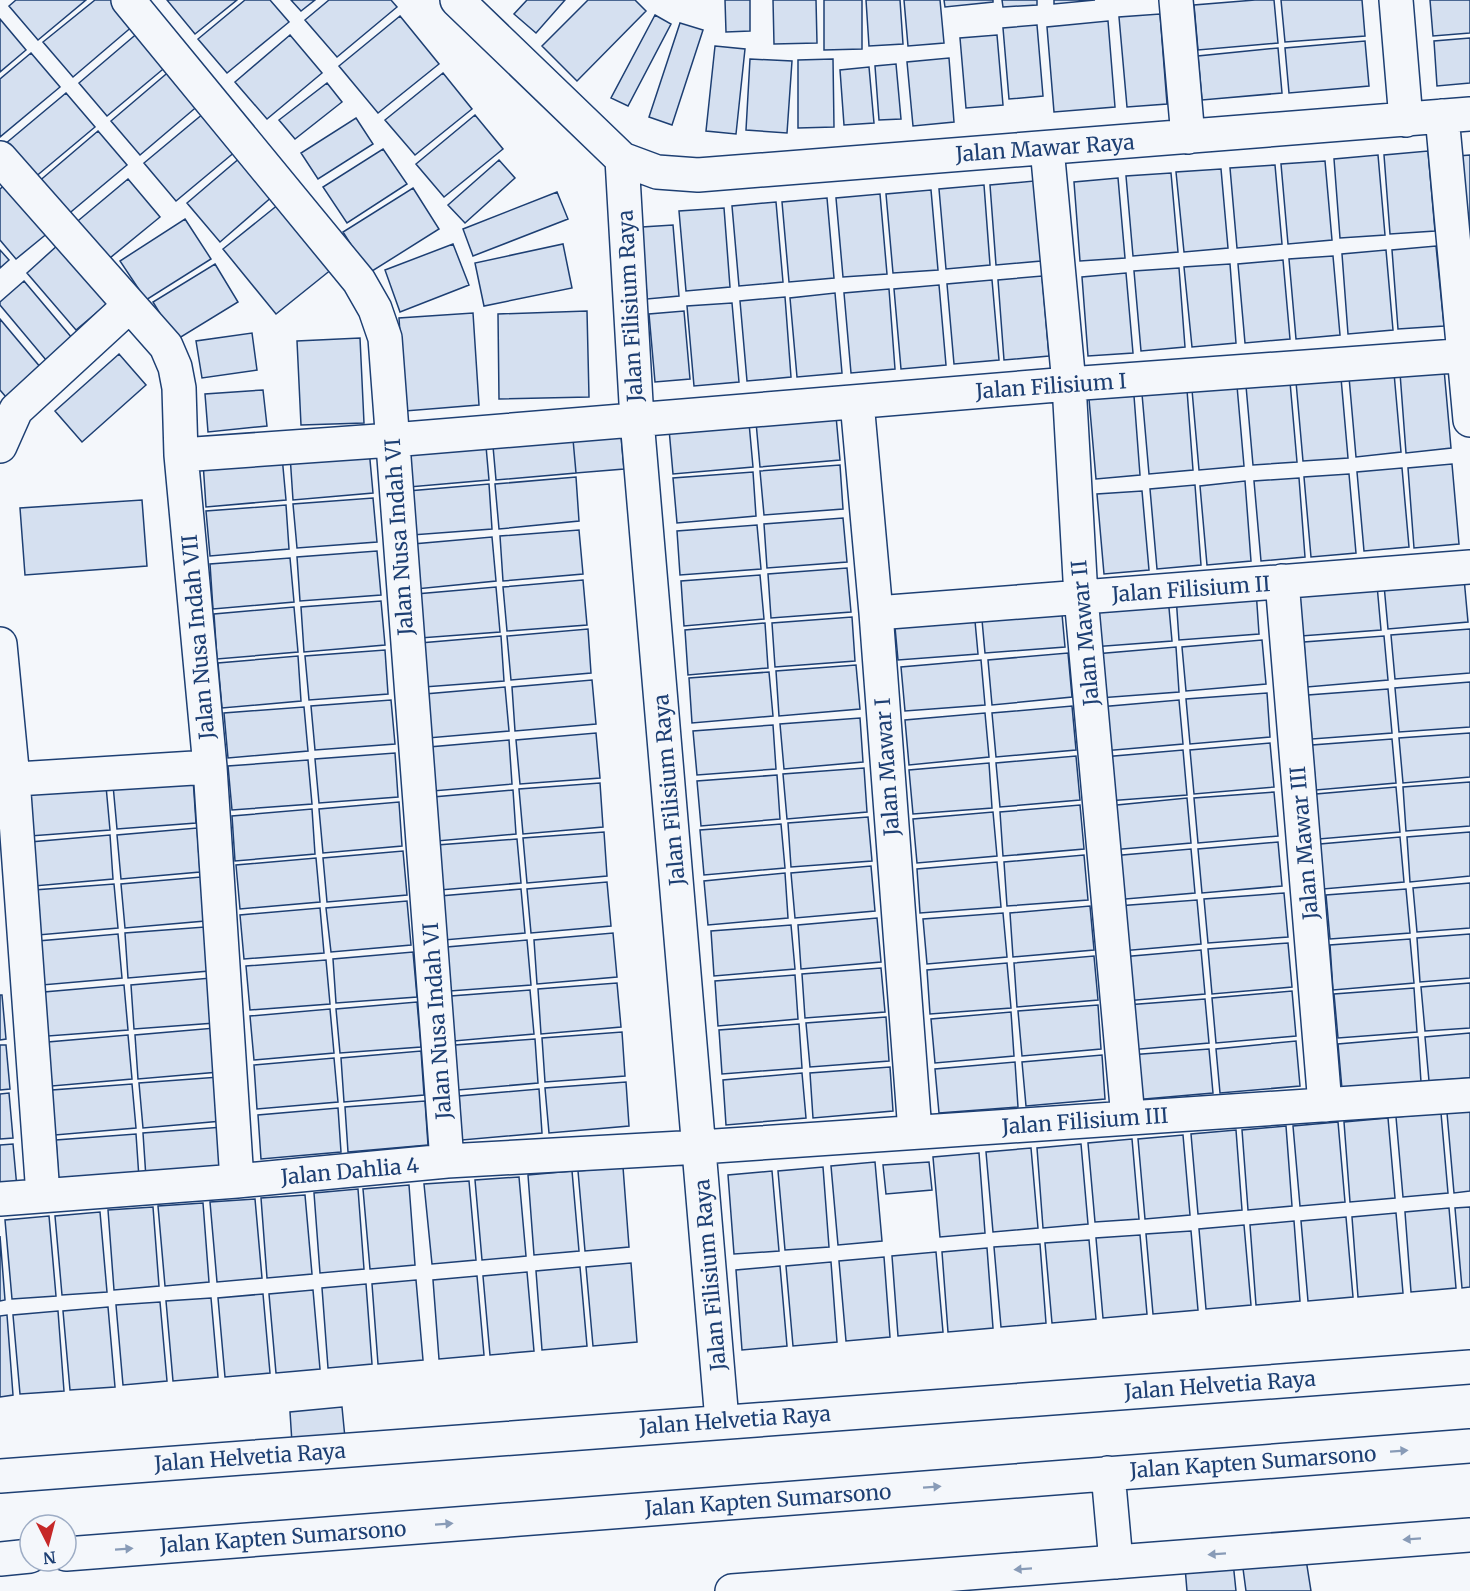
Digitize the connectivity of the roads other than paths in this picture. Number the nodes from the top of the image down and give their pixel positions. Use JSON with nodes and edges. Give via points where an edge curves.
{"nodes":[{"id":1,"x":128,"y":0,"type":"edge"},
{"id":2,"x":457,"y":0,"type":"edge"},
{"id":3,"x":1176,"y":0,"type":"edge"},
{"id":4,"x":1396,"y":0,"type":"edge"},
{"id":5,"x":1456,"y":115,"type":"edge"},
{"id":6,"x":1406,"y":120,"type":"junction"},
{"id":7,"x":1188,"y":137,"type":"junction"},
{"id":8,"x":1047,"y":148,"type":"junction"},
{"id":9,"x":622,"y":159,"type":"junction"},
{"id":10,"x":1,"y":161,"type":"edge"},
{"id":11,"x":129,"y":306,"type":"junction"},
{"id":12,"x":1467,"y":356,"type":"edge"},
{"id":13,"x":1069,"y":384,"type":"junction"},
{"id":14,"x":857,"y":402,"type":"junction"},
{"id":15,"x":637,"y":420,"type":"junction"},
{"id":16,"x":1470,"y":420,"type":"edge"},
{"id":17,"x":392,"y":440,"type":"junction"},
{"id":18,"x":0,"y":446,"type":"edge"},
{"id":19,"x":180,"y":455,"type":"junction"},
{"id":20,"x":1470,"y":567,"type":"edge"},
{"id":21,"x":1282,"y":582,"type":"junction"},
{"id":22,"x":1081,"y":597,"type":"junction"},
{"id":23,"x":876,"y":613,"type":"junction"},
{"id":24,"x":0,"y":644,"type":"edge"},
{"id":25,"x":210,"y":767,"type":"junction"},
{"id":26,"x":6,"y":779,"type":"edge"},
{"id":27,"x":1470,"y":1095,"type":"edge"},
{"id":28,"x":1325,"y":1105,"type":"junction"},
{"id":29,"x":1128,"y":1118,"type":"junction"},
{"id":30,"x":915,"y":1132,"type":"junction"},
{"id":31,"x":700,"y":1147,"type":"junction"},
{"id":32,"x":447,"y":1161,"type":"junction"},
{"id":33,"x":237,"y":1181,"type":"junction"},
{"id":34,"x":43,"y":1195,"type":"junction"},
{"id":35,"x":0,"y":1198,"type":"edge"},
{"id":36,"x":1470,"y":1367,"type":"edge"},
{"id":37,"x":722,"y":1421,"type":"junction"},
{"id":38,"x":1470,"y":1446,"type":"edge"},
{"id":39,"x":1108,"y":1473,"type":"junction"},
{"id":40,"x":0,"y":1476,"type":"edge"},
{"id":41,"x":1470,"y":1535,"type":"edge"},
{"id":42,"x":78,"y":1553,"type":"edge"},
{"id":43,"x":18,"y":1557,"type":"edge"},
{"id":44,"x":0,"y":1559,"type":"edge"},
{"id":45,"x":1116,"y":1562,"type":"junction"},
{"id":46,"x":732,"y":1591,"type":"edge"}],
"edges":[{"from":1,"to":17,"type":"main road","name":"Jalan Nusa Indah VI","via":[[359,281],[385,338]]},
{"from":2,"to":9,"type":"main road"},
{"from":3,"to":7,"type":"main road"},
{"from":4,"to":6,"type":"main road"},
{"from":5,"to":6,"type":"main road","name":"Jalan Mawar Raya"},
{"from":5,"to":12,"type":"main road"},
{"from":6,"to":7,"type":"main road","name":"Jalan Mawar Raya"},
{"from":7,"to":8,"type":"main road","name":"Jalan Mawar Raya"},
{"from":8,"to":9,"type":"main road","name":"Jalan Mawar Raya","via":[[698,175],[657,172]]},
{"from":8,"to":13,"type":"main road","name":"Jalan Mawar II"},
{"from":9,"to":15,"type":"main road","name":"Jalan Filisium Raya"},
{"from":10,"to":11,"type":"main road","name":"Jalan Nusa Indah VII"},
{"from":11,"to":18,"type":"main road","via":[[16,410]]},
{"from":11,"to":19,"type":"main road","name":"Jalan Nusa Indah VII","via":[[166,346],[175,368]]},
{"from":12,"to":13,"type":"main road","name":"Jalan Filisium I"},
{"from":12,"to":16,"type":"main road"},
{"from":13,"to":14,"type":"main road","name":"Jalan Filisium I"},
{"from":13,"to":22,"type":"main road","name":"Jalan Mawar II"},
{"from":14,"to":15,"type":"main road","name":"Jalan Filisium I"},
{"from":14,"to":23,"type":"main road","name":"Jalan Mawar I"},
{"from":15,"to":17,"type":"main road","name":"Jalan Filisium I"},
{"from":15,"to":31,"type":"main road","name":"Jalan Filisium Raya"},
{"from":17,"to":19,"type":"main road","name":"Jalan Filisium I"},
{"from":17,"to":32,"type":"main road","name":"Jalan Nusa Indah VI"},
{"from":19,"to":25,"type":"main road","name":"Jalan Nusa Indah VII"},
{"from":20,"to":21,"type":"main road","name":"Jalan Filisium II"},
{"from":21,"to":22,"type":"main road","name":"Jalan Filisium II"},
{"from":21,"to":28,"type":"main road","name":"Jalan Mawar III"},
{"from":22,"to":23,"type":"main road","name":"Jalan Filisium II"},
{"from":22,"to":29,"type":"main road","name":"Jalan Mawar II"},
{"from":23,"to":30,"type":"main road","name":"Jalan Mawar I"},
{"from":24,"to":26,"type":"main road"},
{"from":25,"to":26,"type":"main road"},
{"from":25,"to":33,"type":"main road","name":"Jalan Nusa Indah VII"},
{"from":26,"to":34,"type":"main road"},
{"from":27,"to":28,"type":"main road","name":"Jalan Filisium III"},
{"from":28,"to":29,"type":"main road","name":"Jalan Filisium III"},
{"from":29,"to":30,"type":"main road","name":"Jalan Filisium III"},
{"from":30,"to":31,"type":"main road","name":"Jalan Filisium III"},
{"from":31,"to":32,"type":"main road","name":"Jalan Dahlia 4"},
{"from":31,"to":37,"type":"main road","name":"Jalan Filisium Raya"},
{"from":32,"to":33,"type":"main road","name":"Jalan Dahlia 4"},
{"from":33,"to":34,"type":"main road","name":"Jalan Dahlia 4"},
{"from":34,"to":35,"type":"main road","name":"Jalan Dahlia 4"},
{"from":36,"to":37,"type":"main road","name":"Jalan Helvetia Raya"},
{"from":37,"to":40,"type":"main road","name":"Jalan Helvetia Raya"},
{"from":39,"to":38,"type":"main road","name":"Jalan Kapten Sumarsono","one_way":true},
{"from":42,"to":39,"type":"main road","name":"Jalan Kapten Sumarsono","one_way":true},
{"from":39,"to":45,"type":"main road"},
{"from":41,"to":45,"type":"main road","one_way":true},
{"from":43,"to":44,"type":"main road"},
{"from":45,"to":46,"type":"main road","one_way":true}]}
